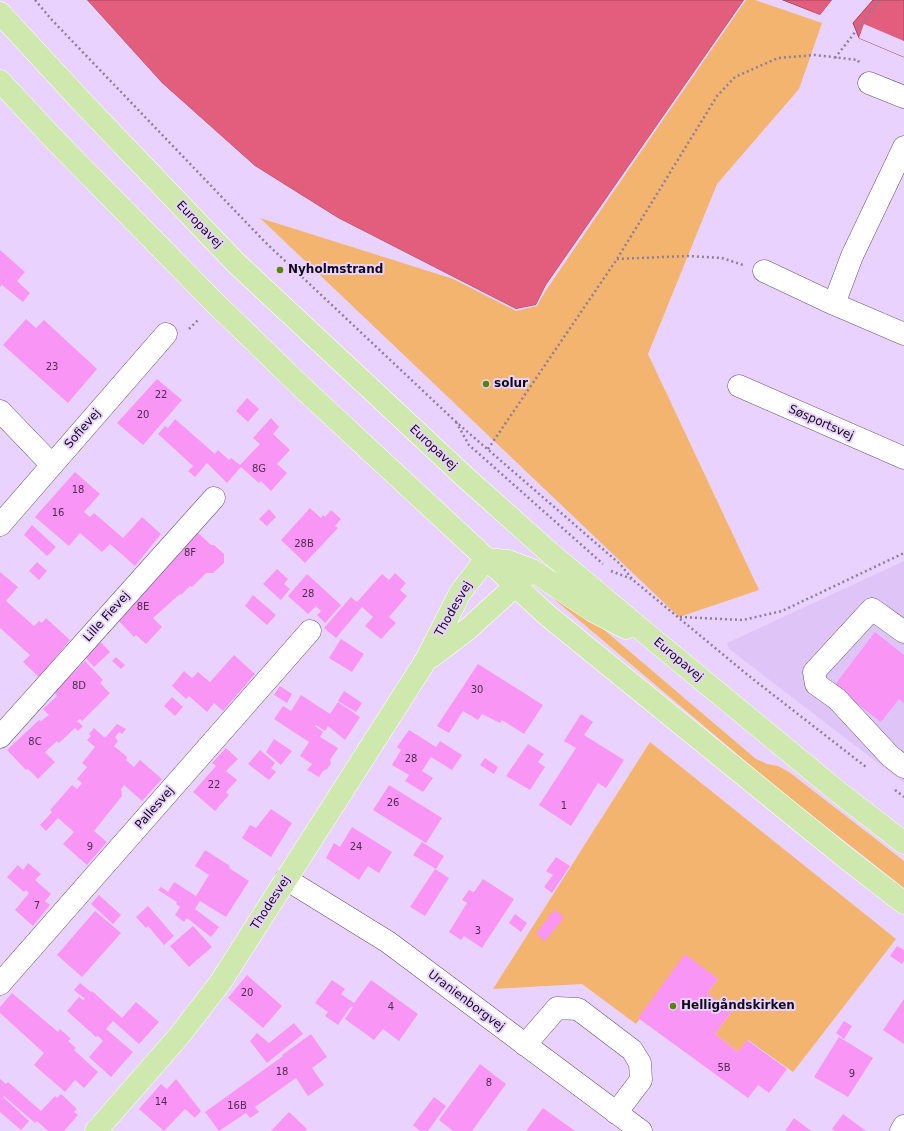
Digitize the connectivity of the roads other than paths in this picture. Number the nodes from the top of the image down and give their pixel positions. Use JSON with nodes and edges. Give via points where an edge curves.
{"nodes":[{"id":1,"x":0,"y":13,"type":"edge"},
{"id":2,"x":0,"y":81,"type":"edge"},
{"id":3,"x":869,"y":82,"type":"road end"},
{"id":4,"x":904,"y":97,"type":"edge"},
{"id":5,"x":904,"y":147,"type":"edge"},
{"id":6,"x":764,"y":271,"type":"road end"},
{"id":7,"x":834,"y":304,"type":"junction"},
{"id":8,"x":166,"y":334,"type":"road end"},
{"id":9,"x":904,"y":334,"type":"edge"},
{"id":10,"x":739,"y":386,"type":"dead end"},
{"id":11,"x":0,"y":411,"type":"edge"},
{"id":12,"x":904,"y":458,"type":"edge"},
{"id":13,"x":52,"y":465,"type":"junction"},
{"id":14,"x":214,"y":498,"type":"dead end"},
{"id":15,"x":0,"y":525,"type":"edge"},
{"id":16,"x":550,"y":553,"type":"junction"},
{"id":17,"x":486,"y":559,"type":"junction"},
{"id":18,"x":532,"y":570,"type":"junction"},
{"id":19,"x":515,"y":586,"type":"junction"},
{"id":20,"x":902,"y":624,"type":"edge"},
{"id":21,"x":310,"y":631,"type":"dead end"},
{"id":22,"x":660,"y":645,"type":"junction"},
{"id":23,"x":426,"y":660,"type":"junction"},
{"id":24,"x":0,"y":737,"type":"edge"},
{"id":25,"x":904,"y":767,"type":"edge"},
{"id":26,"x":904,"y":842,"type":"edge"},
{"id":27,"x":286,"y":879,"type":"junction"},
{"id":28,"x":904,"y":903,"type":"edge"},
{"id":29,"x":0,"y":984,"type":"edge"},
{"id":30,"x":525,"y":1045,"type":"junction"},
{"id":31,"x":616,"y":1113,"type":"junction"},
{"id":32,"x":904,"y":1126,"type":"edge"},
{"id":33,"x":96,"y":1131,"type":"edge"},
{"id":34,"x":641,"y":1131,"type":"edge"},
{"id":35,"x":901,"y":1131,"type":"edge"}],
"edges":[{"from":1,"to":16,"type":"main road","name":"Europavej","via":[[236,263],[470,482]]},
{"from":2,"to":17,"type":"main road","via":[[216,303],[308,393]]},
{"from":3,"to":4,"type":"street"},
{"from":5,"to":7,"type":"street","via":[[852,256]]},
{"from":6,"to":7,"type":"street"},
{"from":7,"to":9,"type":"street"},
{"from":8,"to":13,"type":"street","name":"Sofievej"},
{"from":10,"to":12,"type":"street","name":"Søsportsvej"},
{"from":11,"to":13,"type":"street"},
{"from":13,"to":15,"type":"street","name":"Sofievej"},
{"from":14,"to":24,"type":"street","name":"Lille Fievej"},
{"from":16,"to":18,"type":"main road","name":"Thodesvej"},
{"from":16,"to":22,"type":"main road","name":"Europavej"},
{"from":17,"to":18,"type":"main road","via":[[508,561]]},
{"from":17,"to":19,"type":"main road"},
{"from":17,"to":23,"type":"main road","name":"Thodesvej","via":[[460,593]]},
{"from":18,"to":19,"type":"main road","name":"Thodesvej"},
{"from":18,"to":22,"type":"main road","via":[[593,611]]},
{"from":19,"to":23,"type":"main road","name":"Thodesvej","via":[[468,629]]},
{"from":19,"to":28,"type":"main road","via":[[587,649]]},
{"from":20,"to":25,"type":"street","via":[[872,609],[814,672],[816,684],[837,699],[890,756]]},
{"from":21,"to":29,"type":"street","name":"Pallesvej"},
{"from":22,"to":26,"type":"main road","name":"Europavej","via":[[837,791]]},
{"from":23,"to":27,"type":"main road","name":"Thodesvej"},
{"from":27,"to":30,"type":"street","name":"Uranienborgvej","via":[[388,942]]},
{"from":27,"to":33,"type":"main road","name":"Thodesvej","via":[[220,983],[179,1036]]},
{"from":30,"to":31,"type":"street","name":"Uranienborgvej"},
{"from":30,"to":31,"type":"street","via":[[557,1008],[578,1009],[632,1050],[640,1063],[641,1080]]},
{"from":31,"to":34,"type":"street","name":"Uranienborgvej"},
{"from":32,"to":35,"type":"street"}]}
